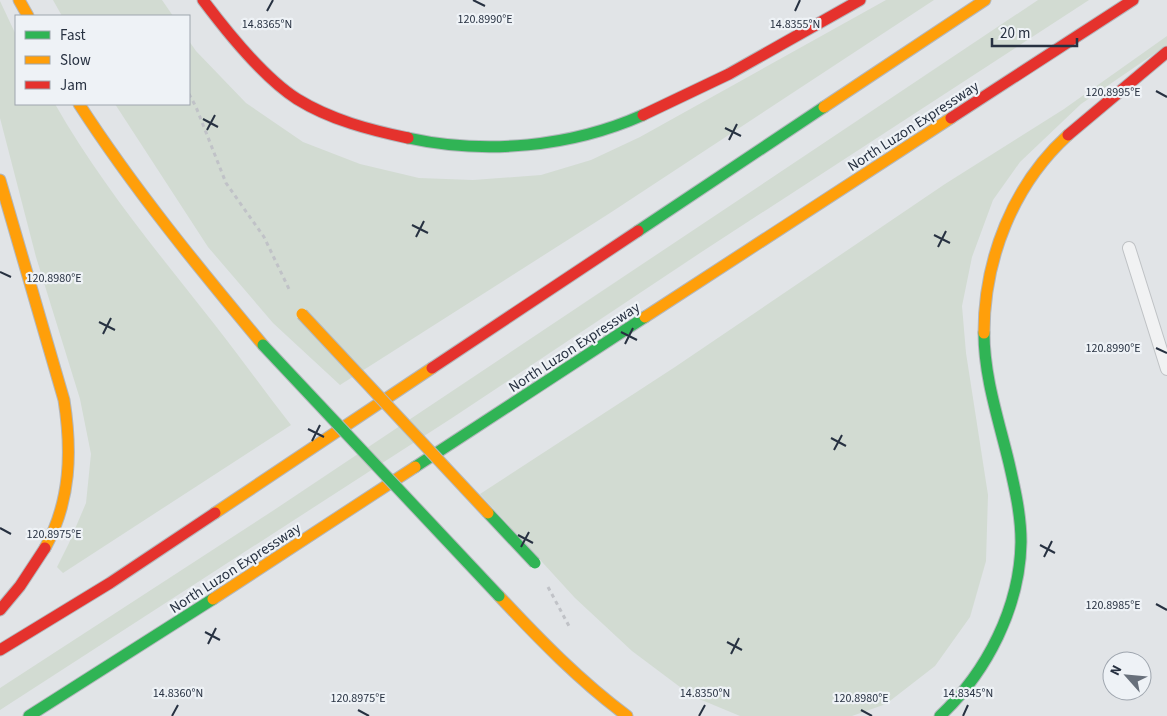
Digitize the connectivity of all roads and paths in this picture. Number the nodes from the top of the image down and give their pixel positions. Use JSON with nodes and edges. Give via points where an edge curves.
{"nodes":[{"id":1,"x":19,"y":0,"type":"edge"},
{"id":2,"x":203,"y":0,"type":"edge"},
{"id":3,"x":860,"y":0,"type":"edge"},
{"id":4,"x":985,"y":0,"type":"edge"},
{"id":5,"x":1133,"y":0,"type":"edge"},
{"id":6,"x":27,"y":15,"type":"edge"},
{"id":7,"x":1167,"y":52,"type":"edge"},
{"id":8,"x":190,"y":96,"type":"edge"},
{"id":9,"x":80,"y":105,"type":"edge"},
{"id":10,"x":0,"y":180,"type":"edge"},
{"id":11,"x":1129,"y":248,"type":"dead end"},
{"id":12,"x":302,"y":314,"type":"joint"},
{"id":13,"x":1167,"y":369,"type":"edge"},
{"id":14,"x":535,"y":563,"type":"dead end"},
{"id":15,"x":0,"y":610,"type":"edge"},
{"id":16,"x":0,"y":650,"type":"edge"},
{"id":17,"x":29,"y":716,"type":"edge"},
{"id":18,"x":627,"y":716,"type":"edge"},
{"id":19,"x":940,"y":716,"type":"edge"}],
"edges":[{"from":1,"to":6,"type":"highway"},
{"from":2,"to":3,"type":"highway","via":[[248,56],[301,102],[327,115],[433,144],[507,146],[548,142],[608,129],[734,72]]},
{"from":4,"to":16,"type":"highway","via":[[110,583]]},
{"from":5,"to":17,"type":"highway","name":"North Luzon Expressway"},
{"from":7,"to":19,"type":"highway","via":[[1071,131],[1046,157],[1023,188],[1000,239],[991,274],[984,337],[988,373],[1014,484],[1020,526],[1020,558],[1015,587],[992,650],[974,678]]},
{"from":8,"to":12,"type":"path","via":[[226,183],[264,237]]},
{"from":9,"to":18,"type":"highway","bridge":true,"via":[[142,197],[263,345],[541,641],[608,703]]},
{"from":10,"to":15,"type":"highway","via":[[64,400],[71,449],[66,496],[50,542],[38,563]]},
{"from":11,"to":13,"type":"lane"},
{"from":12,"to":14,"type":"highway","bridge":true}]}
